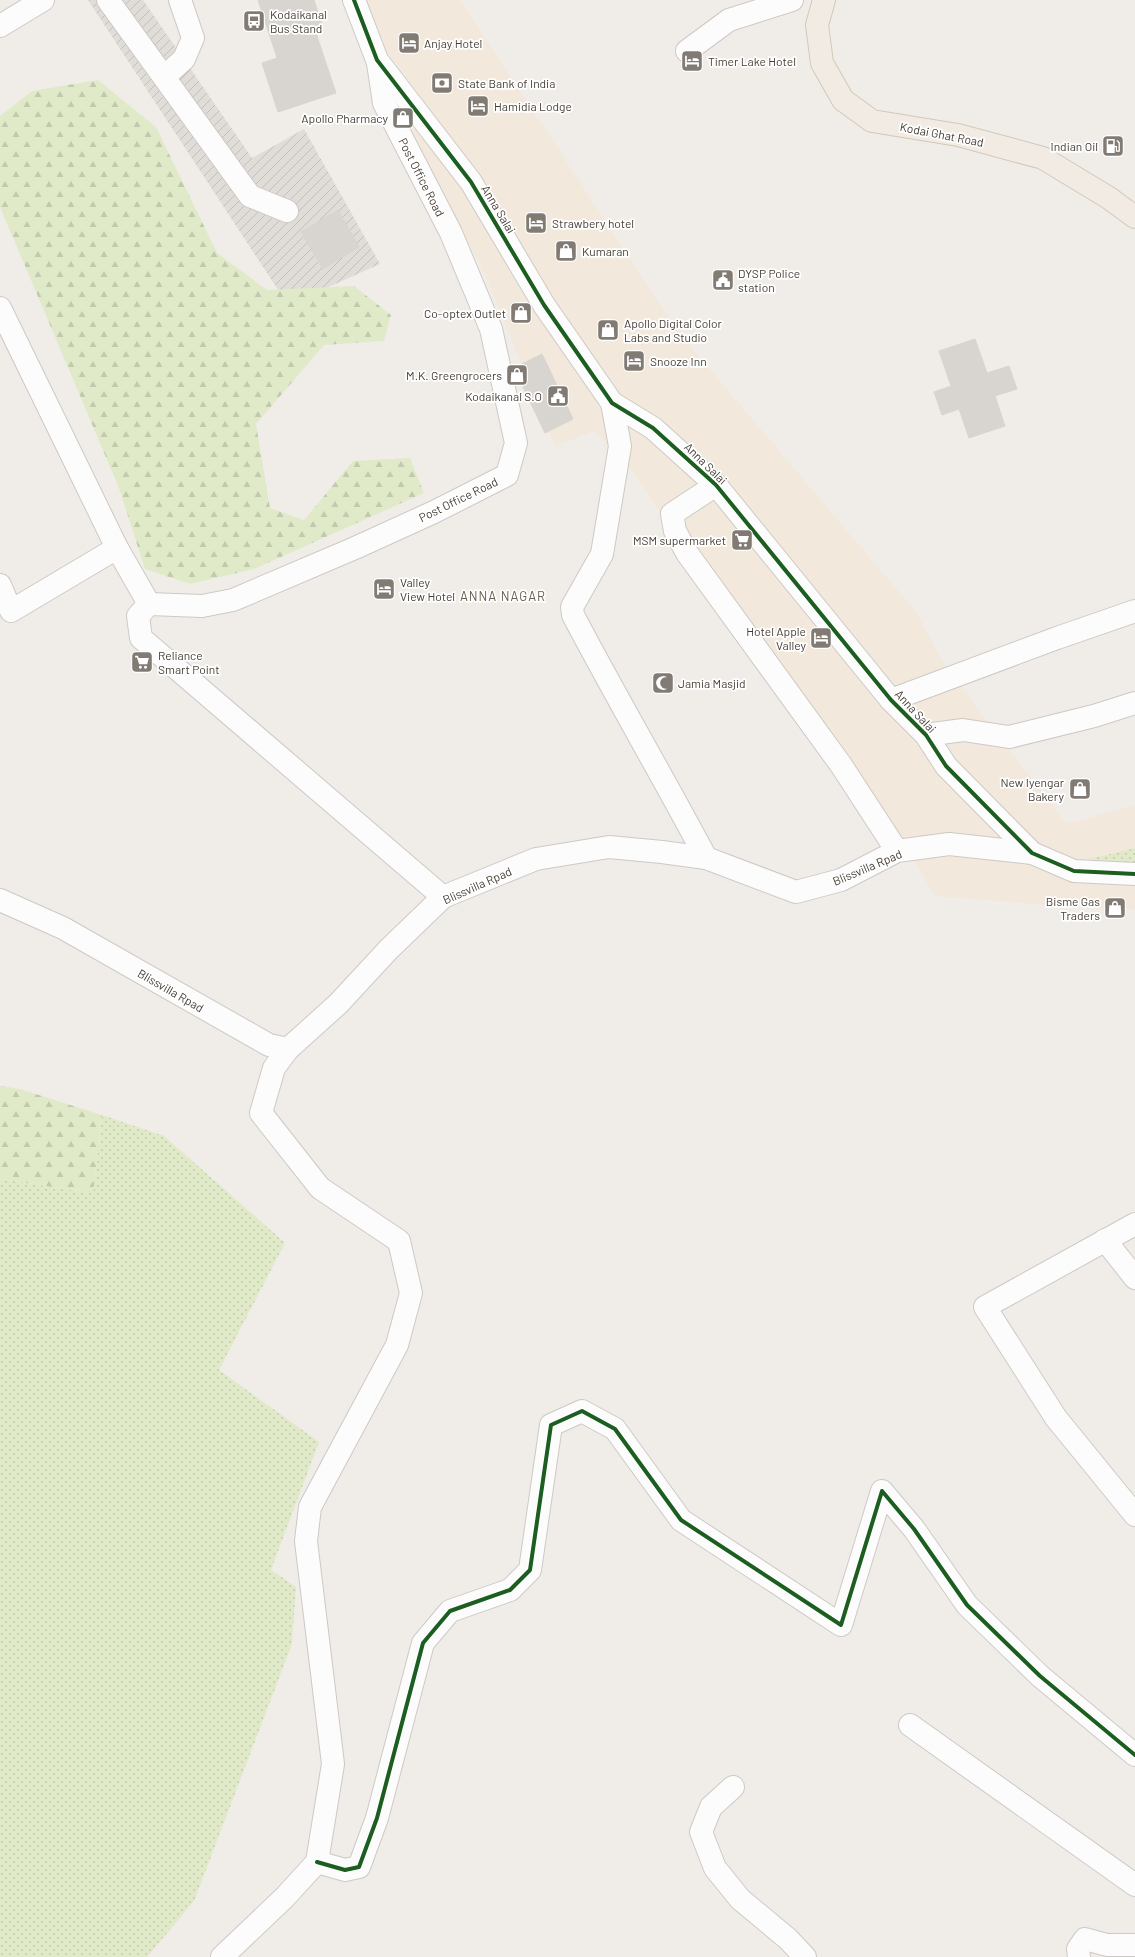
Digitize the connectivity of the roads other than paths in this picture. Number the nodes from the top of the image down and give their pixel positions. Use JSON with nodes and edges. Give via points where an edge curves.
{"nodes":[{"id":1,"x":43,"y":0,"type":"edge"},
{"id":2,"x":108,"y":0,"type":"edge"},
{"id":3,"x":180,"y":0,"type":"edge"},
{"id":4,"x":354,"y":0,"type":"edge"},
{"id":5,"x":792,"y":0,"type":"edge"},
{"id":6,"x":824,"y":0,"type":"edge"},
{"id":7,"x":0,"y":26,"type":"edge"},
{"id":8,"x":687,"y":51,"type":"dead end"},
{"id":9,"x":377,"y":60,"type":"junction"},
{"id":10,"x":164,"y":77,"type":"junction"},
{"id":11,"x":287,"y":211,"type":"dead end"},
{"id":12,"x":1135,"y":217,"type":"edge"},
{"id":13,"x":0,"y":308,"type":"edge"},
{"id":14,"x":612,"y":402,"type":"junction"},
{"id":15,"x":716,"y":485,"type":"junction"},
{"id":16,"x":116,"y":548,"type":"junction"},
{"id":17,"x":0,"y":585,"type":"edge"},
{"id":18,"x":149,"y":604,"type":"junction"},
{"id":19,"x":1135,"y":611,"type":"edge"},
{"id":20,"x":891,"y":700,"type":"junction"},
{"id":21,"x":1135,"y":703,"type":"edge"},
{"id":22,"x":926,"y":735,"type":"junction"},
{"id":23,"x":897,"y":851,"type":"junction"},
{"id":24,"x":1032,"y":854,"type":"junction"},
{"id":25,"x":706,"y":858,"type":"junction"},
{"id":26,"x":1135,"y":874,"type":"edge"},
{"id":27,"x":443,"y":897,"type":"junction"},
{"id":28,"x":0,"y":900,"type":"edge"},
{"id":29,"x":288,"y":1049,"type":"junction"},
{"id":30,"x":1135,"y":1224,"type":"edge"},
{"id":31,"x":1105,"y":1240,"type":"junction"},
{"id":32,"x":1135,"y":1278,"type":"edge"},
{"id":33,"x":1135,"y":1515,"type":"edge"},
{"id":34,"x":910,"y":1726,"type":"dead end"},
{"id":35,"x":1135,"y":1755,"type":"edge"},
{"id":36,"x":733,"y":1788,"type":"dead end"},
{"id":37,"x":317,"y":1862,"type":"junction"},
{"id":38,"x":1135,"y":1885,"type":"edge"},
{"id":39,"x":1135,"y":1944,"type":"edge"},
{"id":40,"x":222,"y":1957,"type":"edge"},
{"id":41,"x":805,"y":1957,"type":"edge"},
{"id":42,"x":1080,"y":1957,"type":"edge"}],
"edges":[{"from":1,"to":7,"type":"street"},
{"from":2,"to":10,"type":"street"},
{"from":3,"to":10,"type":"street","via":[[192,38],[184,59]]},
{"from":4,"to":9,"type":"street","name":"Anna Salai"},
{"from":5,"to":8,"type":"street","via":[[729,20]]},
{"from":6,"to":12,"type":"main road","name":"Kodai Ghat Road","via":[[817,25],[822,62],[843,100],[872,121],[958,135],[1043,158]]},
{"from":9,"to":14,"type":"street","name":"Anna Salai","via":[[471,182],[544,305]]},
{"from":9,"to":18,"type":"street","name":"Post Office Road","via":[[384,103],[451,233],[491,329],[516,443],[507,475],[434,512],[233,600],[202,606]]},
{"from":10,"to":11,"type":"street","via":[[250,196]]},
{"from":13,"to":16,"type":"street"},
{"from":14,"to":15,"type":"street","name":"Anna Salai","via":[[653,428]]},
{"from":14,"to":25,"type":"street","via":[[620,446],[602,554],[572,607],[573,615]]},
{"from":15,"to":20,"type":"street","name":"Anna Salai"},
{"from":15,"to":23,"type":"street","via":[[672,514],[675,531],[687,553],[841,765]]},
{"from":16,"to":17,"type":"street","via":[[11,611]]},
{"from":16,"to":18,"type":"street"},
{"from":18,"to":27,"type":"street","via":[[138,616],[141,638]]},
{"from":19,"to":20,"type":"street"},
{"from":20,"to":22,"type":"street","name":"Anna Salai"},
{"from":21,"to":22,"type":"street","via":[[1009,737],[963,730]]},
{"from":22,"to":24,"type":"street","name":"Anna Salai","via":[[946,766]]},
{"from":23,"to":24,"type":"street","name":"Blissvilla Rpad","via":[[949,844]]},
{"from":23,"to":25,"type":"street","name":"Blissvilla Rpad","via":[[841,880],[796,892]]},
{"from":24,"to":26,"type":"street","name":"Anna Salai","via":[[1074,871]]},
{"from":25,"to":27,"type":"street","name":"Blissvilla Rpad","via":[[609,847],[536,859]]},
{"from":27,"to":29,"type":"street","name":"Blissvilla Rpad","via":[[389,949],[338,1004]]},
{"from":28,"to":29,"type":"street","name":"Blissvilla Rpad","via":[[63,928],[269,1045]]},
{"from":29,"to":37,"type":"street","via":[[274,1068],[261,1113],[320,1188],[399,1241],[411,1294],[397,1345],[310,1507],[306,1541],[333,1764]]},
{"from":30,"to":31,"type":"street"},
{"from":31,"to":32,"type":"street"},
{"from":31,"to":33,"type":"street","via":[[985,1307],[1056,1418]]},
{"from":34,"to":38,"type":"street"},
{"from":35,"to":37,"type":"street","via":[[1040,1676],[967,1605],[914,1529],[882,1491],[841,1625],[681,1520],[615,1429],[582,1411],[551,1425],[530,1570],[510,1590],[450,1611],[423,1643],[377,1818],[359,1867],[345,1870]]},
{"from":36,"to":41,"type":"street","via":[[711,1807],[701,1832],[716,1868],[740,1899],[788,1939]]},
{"from":37,"to":40,"type":"street","via":[[285,1897]]},
{"from":39,"to":42,"type":"street","via":[[1107,1945],[1085,1939],[1078,1949]]}]}
